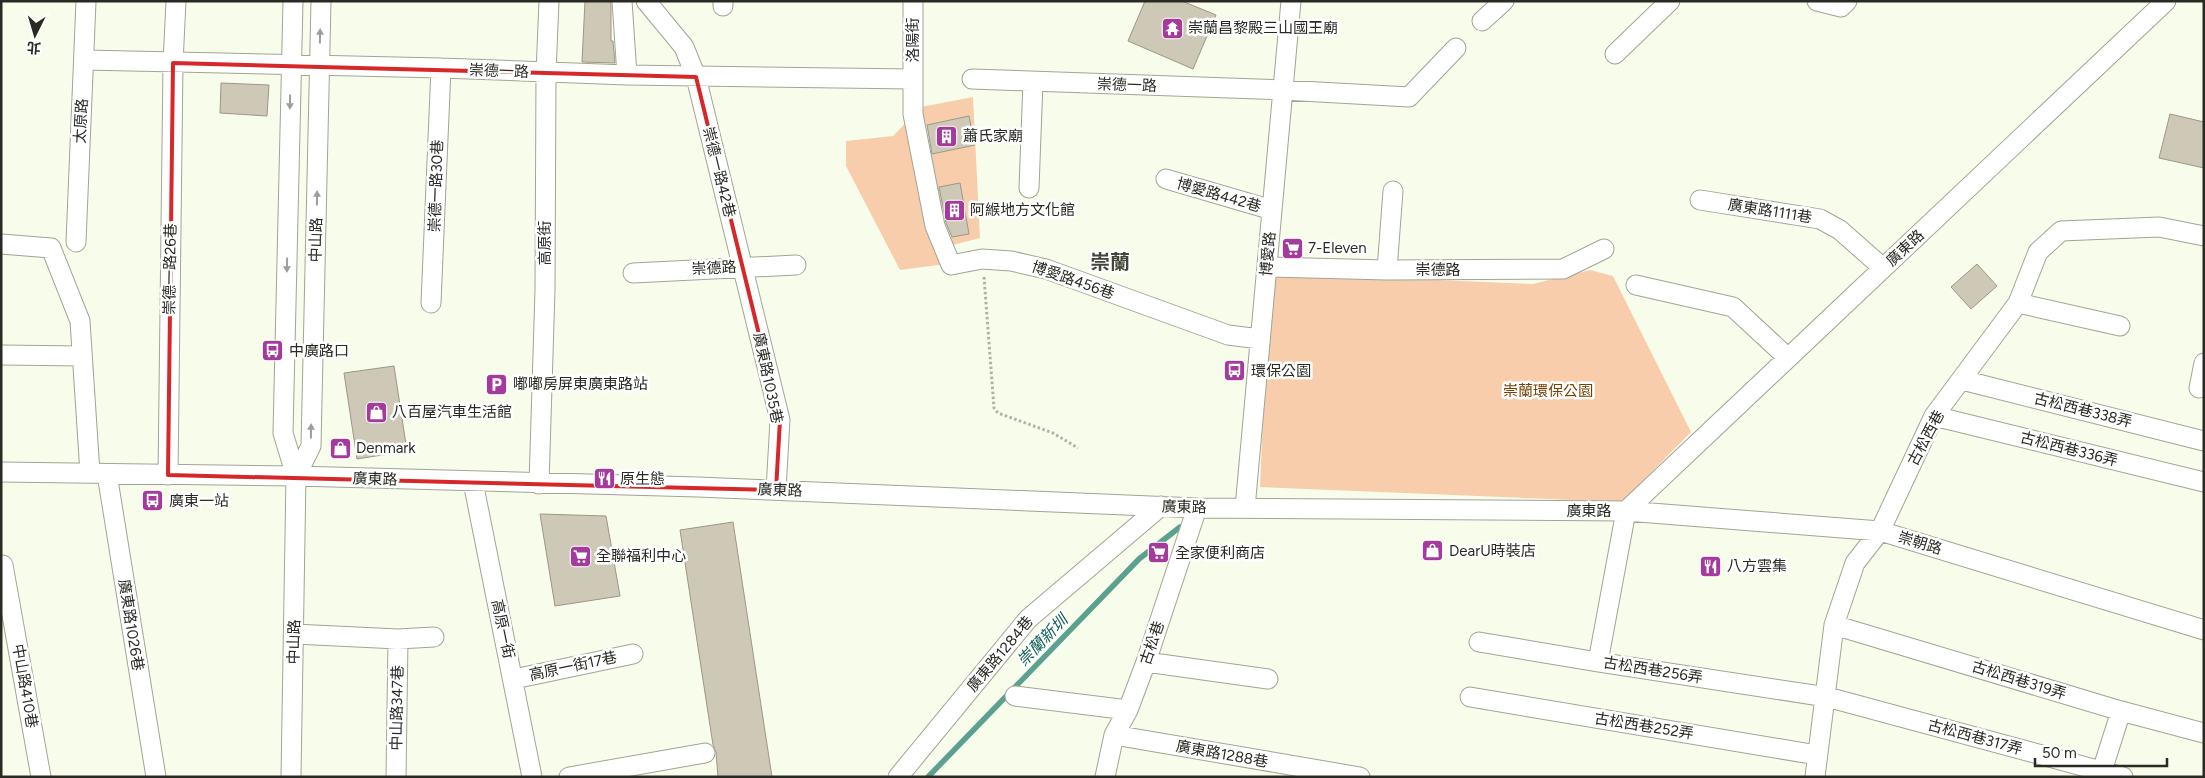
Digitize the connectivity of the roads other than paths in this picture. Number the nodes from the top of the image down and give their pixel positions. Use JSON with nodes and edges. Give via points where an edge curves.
{"nodes":[{"id":1,"x":86,"y":1,"type":"edge"},
{"id":2,"x":176,"y":1,"type":"edge"},
{"id":3,"x":293,"y":1,"type":"edge"},
{"id":4,"x":321,"y":1,"type":"edge"},
{"id":5,"x":549,"y":1,"type":"edge"},
{"id":6,"x":622,"y":1,"type":"edge"},
{"id":7,"x":646,"y":1,"type":"edge"},
{"id":8,"x":913,"y":1,"type":"edge"},
{"id":9,"x":1291,"y":1,"type":"edge"},
{"id":10,"x":1504,"y":1,"type":"edge"},
{"id":11,"x":1670,"y":1,"type":"edge"},
{"id":12,"x":1817,"y":1,"type":"edge"},
{"id":13,"x":2166,"y":1,"type":"edge"},
{"id":14,"x":1844,"y":4,"type":"edge"},
{"id":15,"x":1482,"y":21,"type":"dead end"},
{"id":16,"x":1456,"y":48,"type":"dead end"},
{"id":17,"x":1615,"y":54,"type":"dead end"},
{"id":18,"x":84,"y":60,"type":"junction"},
{"id":19,"x":173,"y":63,"type":"junction"},
{"id":20,"x":291,"y":66,"type":"junction"},
{"id":21,"x":319,"y":66,"type":"junction"},
{"id":22,"x":441,"y":68,"type":"junction"},
{"id":23,"x":546,"y":73,"type":"junction"},
{"id":24,"x":627,"y":75,"type":"junction"},
{"id":25,"x":696,"y":76,"type":"junction"},
{"id":26,"x":913,"y":79,"type":"junction"},
{"id":27,"x":972,"y":79,"type":"dead end"},
{"id":28,"x":1032,"y":82,"type":"junction"},
{"id":29,"x":1283,"y":90,"type":"junction"},
{"id":30,"x":1166,"y":180,"type":"dead end"},
{"id":31,"x":1029,"y":188,"type":"dead end"},
{"id":32,"x":1394,"y":191,"type":"dead end"},
{"id":33,"x":1700,"y":200,"type":"dead end"},
{"id":34,"x":1272,"y":210,"type":"junction"},
{"id":35,"x":2204,"y":236,"type":"edge"},
{"id":36,"x":76,"y":242,"type":"dead end"},
{"id":37,"x":1,"y":244,"type":"edge"},
{"id":38,"x":1604,"y":249,"type":"dead end"},
{"id":39,"x":796,"y":265,"type":"dead end"},
{"id":40,"x":742,"y":267,"type":"junction"},
{"id":41,"x":1267,"y":268,"type":"junction"},
{"id":42,"x":1883,"y":268,"type":"junction"},
{"id":43,"x":1387,"y":270,"type":"junction"},
{"id":44,"x":633,"y":273,"type":"dead end"},
{"id":45,"x":1636,"y":285,"type":"dead end"},
{"id":46,"x":430,"y":303,"type":"dead end"},
{"id":47,"x":2018,"y":303,"type":"junction"},
{"id":48,"x":2120,"y":326,"type":"dead end"},
{"id":49,"x":1260,"y":339,"type":"junction"},
{"id":50,"x":1,"y":355,"type":"edge"},
{"id":51,"x":82,"y":356,"type":"junction"},
{"id":52,"x":1788,"y":358,"type":"junction"},
{"id":53,"x":2204,"y":363,"type":"edge"},
{"id":54,"x":1962,"y":380,"type":"junction"},
{"id":55,"x":2198,"y":388,"type":"dead end"},
{"id":56,"x":1934,"y":416,"type":"junction"},
{"id":57,"x":2204,"y":441,"type":"edge"},
{"id":58,"x":1,"y":472,"type":"edge"},
{"id":59,"x":98,"y":473,"type":"junction"},
{"id":60,"x":168,"y":474,"type":"junction"},
{"id":61,"x":296,"y":476,"type":"junction"},
{"id":62,"x":473,"y":482,"type":"junction"},
{"id":63,"x":2204,"y":482,"type":"edge"},
{"id":64,"x":539,"y":484,"type":"junction"},
{"id":65,"x":776,"y":490,"type":"junction"},
{"id":66,"x":1161,"y":506,"type":"junction"},
{"id":67,"x":1197,"y":508,"type":"junction"},
{"id":68,"x":1245,"y":508,"type":"junction"},
{"id":69,"x":1626,"y":511,"type":"junction"},
{"id":70,"x":1880,"y":531,"type":"junction"},
{"id":71,"x":4,"y":565,"type":"dead end"},
{"id":72,"x":1834,"y":625,"type":"junction"},
{"id":73,"x":2204,"y":630,"type":"edge"},
{"id":74,"x":294,"y":634,"type":"junction"},
{"id":75,"x":434,"y":637,"type":"dead end"},
{"id":76,"x":398,"y":638,"type":"junction"},
{"id":77,"x":1479,"y":642,"type":"dead end"},
{"id":78,"x":633,"y":654,"type":"dead end"},
{"id":79,"x":1146,"y":662,"type":"junction"},
{"id":80,"x":1598,"y":662,"type":"junction"},
{"id":81,"x":514,"y":679,"type":"junction"},
{"id":82,"x":1268,"y":679,"type":"dead end"},
{"id":83,"x":1015,"y":696,"type":"dead end"},
{"id":84,"x":1827,"y":697,"type":"junction"},
{"id":85,"x":1470,"y":698,"type":"dead end"},
{"id":86,"x":1128,"y":710,"type":"junction"},
{"id":87,"x":2121,"y":711,"type":"junction"},
{"id":88,"x":2204,"y":733,"type":"edge"},
{"id":89,"x":1114,"y":736,"type":"junction"},
{"id":90,"x":705,"y":752,"type":"dead end"},
{"id":91,"x":1817,"y":755,"type":"junction"},
{"id":92,"x":2102,"y":771,"type":"junction"},
{"id":93,"x":41,"y":777,"type":"edge"},
{"id":94,"x":156,"y":777,"type":"edge"},
{"id":95,"x":291,"y":777,"type":"edge"},
{"id":96,"x":396,"y":777,"type":"edge"},
{"id":97,"x":532,"y":777,"type":"edge"},
{"id":98,"x":570,"y":777,"type":"edge"},
{"id":99,"x":898,"y":777,"type":"edge"},
{"id":100,"x":1105,"y":777,"type":"edge"},
{"id":101,"x":1360,"y":777,"type":"edge"},
{"id":102,"x":1815,"y":777,"type":"edge"},
{"id":103,"x":2123,"y":777,"type":"edge"}],
"edges":[{"from":1,"to":18,"type":"street","name":"太原路"},
{"from":2,"to":19,"type":"street","name":"崇德一路26巷"},
{"from":3,"to":20,"type":"street","name":"中山路"},
{"from":21,"to":4,"type":"street","name":"中山路","one_way":true},
{"from":5,"to":23,"type":"street","name":"高原街"},
{"from":6,"to":24,"type":"street"},
{"from":7,"to":25,"type":"street","name":"崇德一路42巷","via":[[684,47]]},
{"from":8,"to":26,"type":"street","name":"洛陽街"},
{"from":9,"to":29,"type":"street","name":"博愛路"},
{"from":10,"to":15,"type":"street"},
{"from":11,"to":17,"type":"street"},
{"from":12,"to":14,"type":"street"},
{"from":13,"to":42,"type":"street","name":"廣東路"},
{"from":16,"to":29,"type":"street","name":"崇德一路","via":[[1408,97]]},
{"from":18,"to":19,"type":"street","name":"崇德一路"},
{"from":18,"to":36,"type":"street","name":"太原路"},
{"from":19,"to":20,"type":"street","name":"崇德一路"},
{"from":19,"to":60,"type":"street","name":"崇德一路26巷"},
{"from":20,"to":21,"type":"street","name":"崇德一路"},
{"from":20,"to":61,"type":"street","name":"中山路","one_way":true,"via":[[284,433]]},
{"from":21,"to":22,"type":"street","name":"崇德一路"},
{"from":61,"to":21,"type":"street","name":"中山路","one_way":true,"via":[[311,446]]},
{"from":22,"to":23,"type":"street","name":"崇德一路"},
{"from":22,"to":46,"type":"street","name":"崇德一路30巷"},
{"from":23,"to":24,"type":"street","name":"崇德一路"},
{"from":23,"to":64,"type":"street","name":"高原街","via":[[545,290]]},
{"from":24,"to":25,"type":"street","name":"崇德一路"},
{"from":25,"to":26,"type":"street","name":"崇德一路"},
{"from":25,"to":40,"type":"street","name":"崇德一路42巷"},
{"from":26,"to":49,"type":"street","name":"博愛路456巷","via":[[913,114],[936,226],[950,265],[982,259],[1011,261],[1046,269],[1228,335]]},
{"from":27,"to":28,"type":"street","name":"崇德一路"},
{"from":28,"to":29,"type":"street","name":"崇德一路"},
{"from":28,"to":31,"type":"street"},
{"from":29,"to":34,"type":"street","name":"博愛路"},
{"from":30,"to":34,"type":"street","name":"博愛路442巷"},
{"from":32,"to":43,"type":"street"},
{"from":33,"to":42,"type":"street","name":"廣東路1111巷","via":[[1820,219],[1840,230]]},
{"from":34,"to":41,"type":"street","name":"博愛路"},
{"from":35,"to":47,"type":"street","name":"古松西巷","via":[[2159,227],[2061,231],[2038,252]]},
{"from":37,"to":51,"type":"street","name":"廣東路1026巷","via":[[51,248],[80,321]]},
{"from":38,"to":43,"type":"street","name":"崇德路","via":[[1563,269]]},
{"from":39,"to":40,"type":"street","name":"崇德路"},
{"from":40,"to":44,"type":"street","name":"崇德路"},
{"from":40,"to":65,"type":"street","name":"廣東路1035巷","via":[[780,420]]},
{"from":41,"to":43,"type":"street","name":"崇德路"},
{"from":41,"to":49,"type":"street","name":"博愛路"},
{"from":42,"to":52,"type":"street","name":"廣東路"},
{"from":45,"to":52,"type":"street","via":[[1733,307]]},
{"from":47,"to":48,"type":"street"},
{"from":47,"to":54,"type":"street","name":"古松西巷"},
{"from":49,"to":68,"type":"street","name":"博愛路"},
{"from":50,"to":51,"type":"street"},
{"from":51,"to":59,"type":"street","name":"廣東路1026巷"},
{"from":52,"to":69,"type":"street","name":"廣東路"},
{"from":53,"to":55,"type":"street"},
{"from":54,"to":56,"type":"street","name":"古松西巷"},
{"from":54,"to":57,"type":"street","name":"古松西巷338弄"},
{"from":56,"to":63,"type":"street","name":"古松西巷336弄"},
{"from":56,"to":70,"type":"street","name":"古松西巷"},
{"from":58,"to":59,"type":"street","name":"廣東路"},
{"from":59,"to":60,"type":"street","name":"廣東路"},
{"from":59,"to":94,"type":"street","name":"廣東路1026巷"},
{"from":60,"to":61,"type":"street","name":"廣東路"},
{"from":61,"to":62,"type":"street","name":"廣東路"},
{"from":61,"to":74,"type":"street","name":"中山路"},
{"from":62,"to":64,"type":"street","name":"廣東路"},
{"from":62,"to":81,"type":"street","name":"高原一街"},
{"from":64,"to":65,"type":"street","name":"廣東路"},
{"from":65,"to":66,"type":"street","name":"廣東路"},
{"from":66,"to":67,"type":"street","name":"廣東路"},
{"from":66,"to":99,"type":"street","name":"廣東路1284巷","via":[[1028,619]]},
{"from":67,"to":68,"type":"street","name":"廣東路"},
{"from":67,"to":79,"type":"street","name":"古松巷"},
{"from":68,"to":69,"type":"street","name":"廣東路"},
{"from":69,"to":70,"type":"street","name":"崇朝路"},
{"from":69,"to":80,"type":"street"},
{"from":70,"to":72,"type":"street","name":"古松西巷","via":[[1855,563]]},
{"from":70,"to":73,"type":"street","name":"崇朝路"},
{"from":71,"to":93,"type":"street","name":"中山路410巷"},
{"from":72,"to":84,"type":"street","name":"古松西巷"},
{"from":72,"to":87,"type":"street","name":"古松西巷319弄"},
{"from":74,"to":76,"type":"street"},
{"from":74,"to":95,"type":"street","name":"中山路"},
{"from":75,"to":76,"type":"street"},
{"from":76,"to":96,"type":"street","name":"中山路347巷"},
{"from":77,"to":80,"type":"street","name":"古松西巷256弄"},
{"from":78,"to":81,"type":"street","name":"高原一街17巷"},
{"from":79,"to":82,"type":"street"},
{"from":79,"to":86,"type":"street","name":"古松巷"},
{"from":80,"to":84,"type":"street","name":"古松西巷256弄"},
{"from":81,"to":97,"type":"street","name":"高原一街"},
{"from":83,"to":86,"type":"street"},
{"from":84,"to":91,"type":"street","name":"古松西巷"},
{"from":84,"to":92,"type":"street","name":"古松西巷317弄"},
{"from":85,"to":91,"type":"street","name":"古松西巷252弄"},
{"from":86,"to":89,"type":"street","name":"古松巷"},
{"from":87,"to":88,"type":"street","name":"古松西巷319弄"},
{"from":87,"to":92,"type":"street"},
{"from":89,"to":100,"type":"street","name":"古松巷"},
{"from":89,"to":101,"type":"street","name":"廣東路1288巷"},
{"from":90,"to":98,"type":"street"},
{"from":91,"to":102,"type":"street","name":"古松西巷"},
{"from":92,"to":103,"type":"street","name":"古松西巷317弄"}]}
